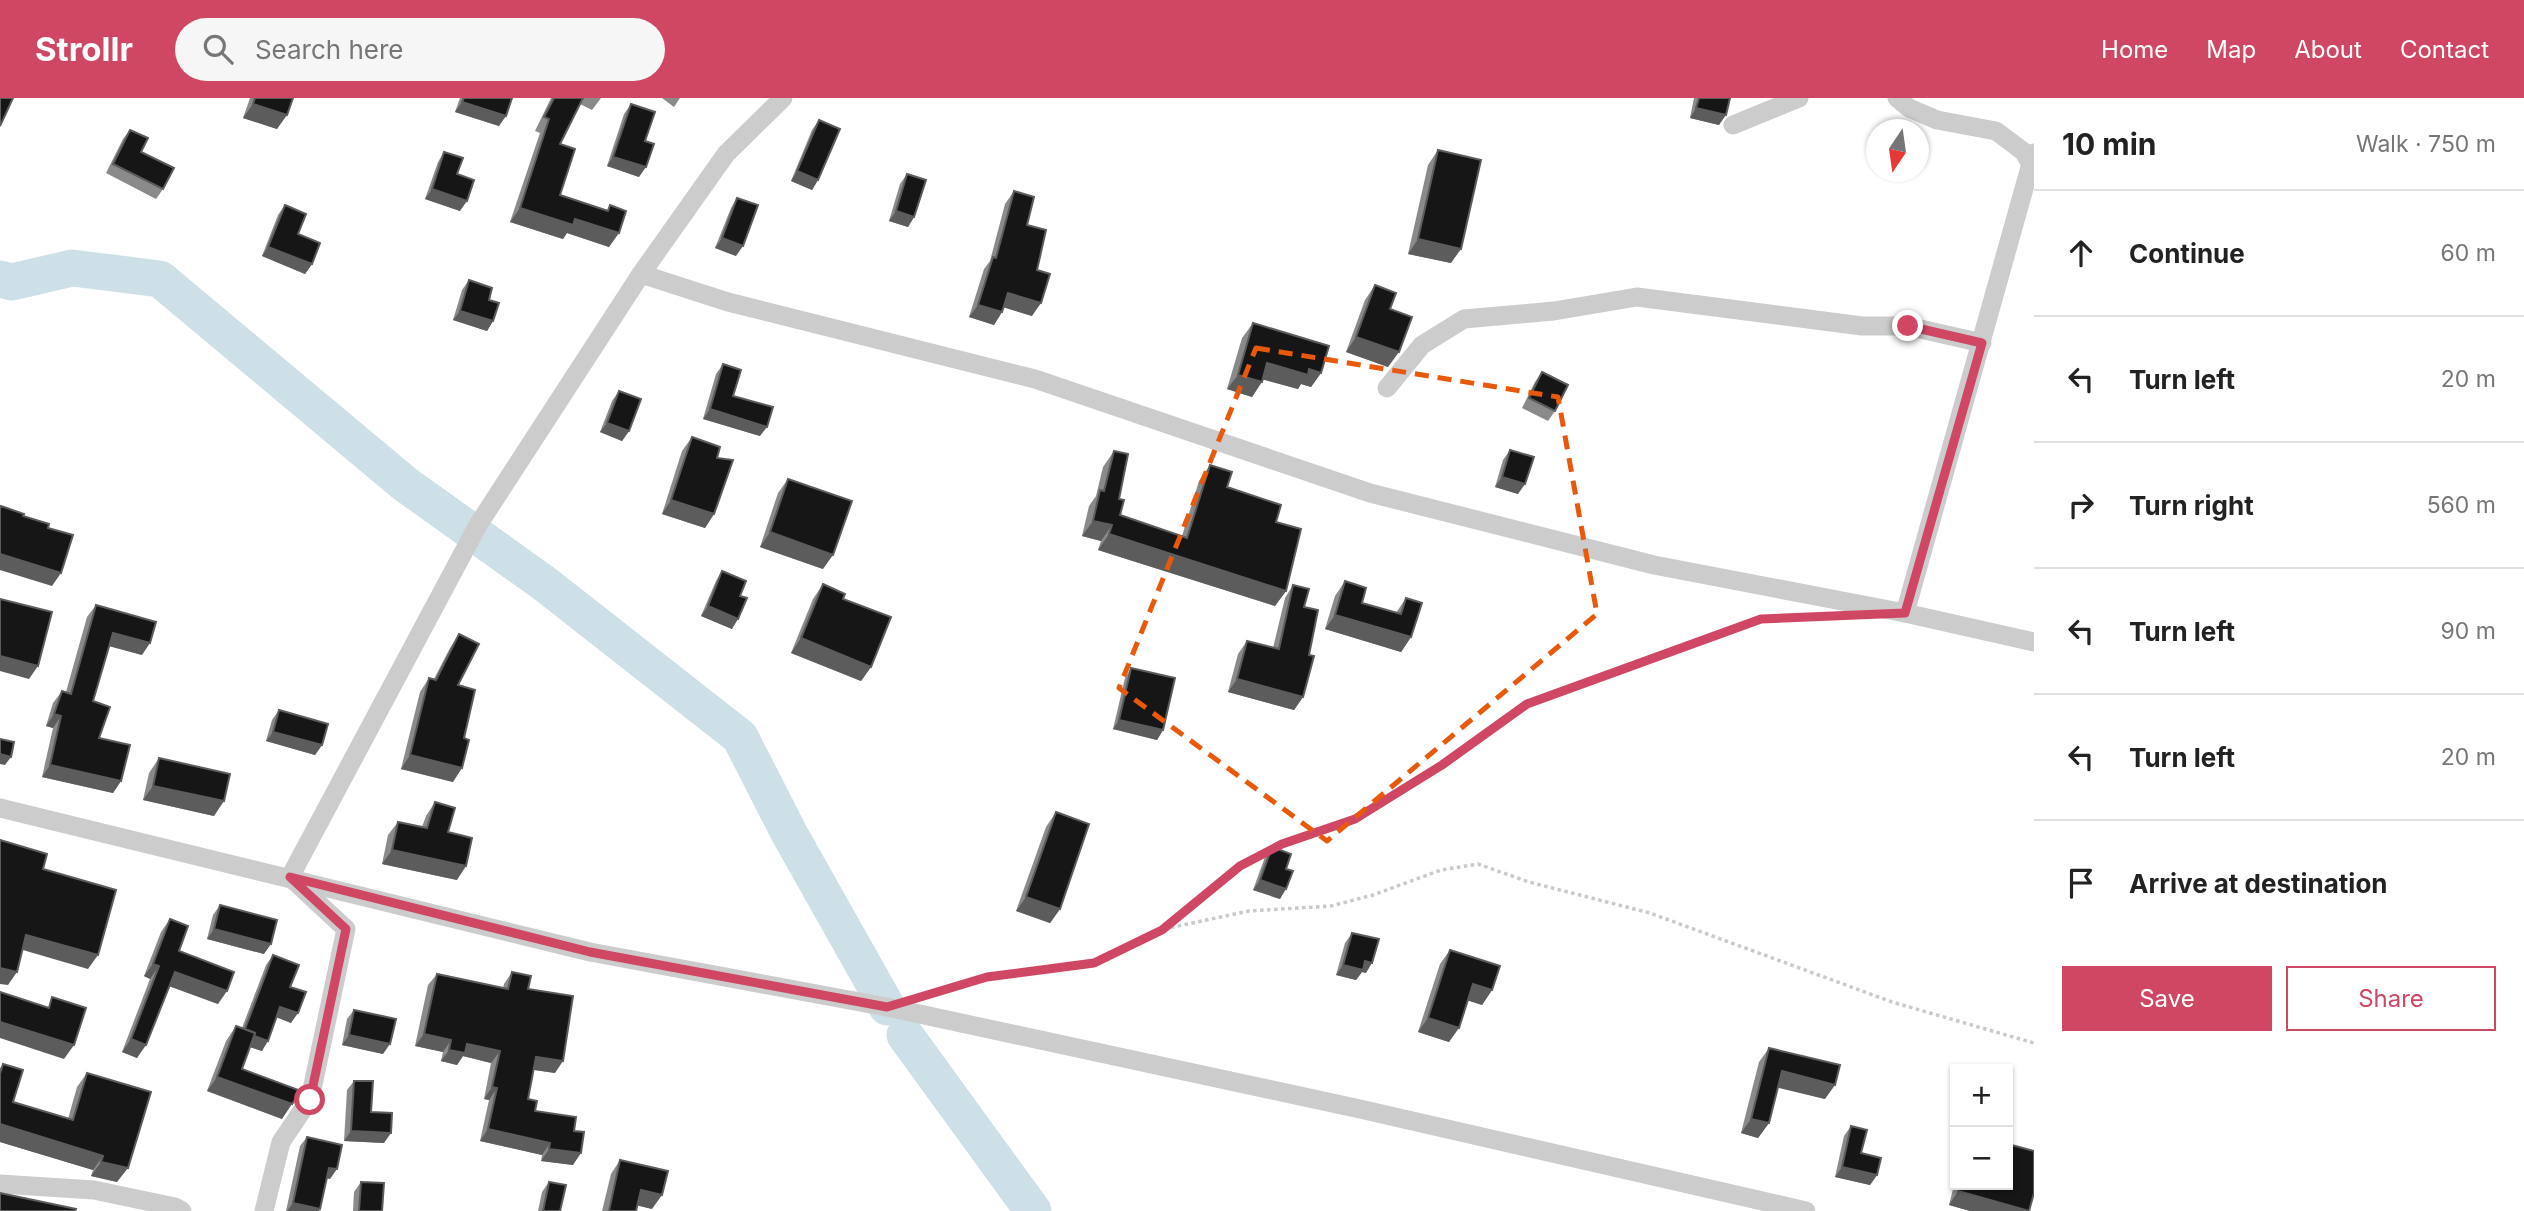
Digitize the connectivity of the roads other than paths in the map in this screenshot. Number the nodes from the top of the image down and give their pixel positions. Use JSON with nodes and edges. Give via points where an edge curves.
{"nodes":[{"id":1,"x":783,"y":98,"type":"edge"},
{"id":2,"x":1799,"y":98,"type":"edge"},
{"id":3,"x":1897,"y":98,"type":"edge"},
{"id":4,"x":1732,"y":125,"type":"dead end"},
{"id":5,"x":2032,"y":159,"type":"edge"},
{"id":6,"x":641,"y":274,"type":"junction"},
{"id":7,"x":1982,"y":343,"type":"junction"},
{"id":8,"x":1387,"y":388,"type":"dead end"},
{"id":9,"x":1905,"y":613,"type":"junction"},
{"id":10,"x":2034,"y":642,"type":"edge"},
{"id":11,"x":0,"y":808,"type":"edge"},
{"id":12,"x":290,"y":877,"type":"junction"},
{"id":13,"x":0,"y":1184,"type":"edge"},
{"id":14,"x":182,"y":1211,"type":"edge"},
{"id":15,"x":264,"y":1211,"type":"edge"},
{"id":16,"x":1806,"y":1211,"type":"edge"}],
"edges":[{"from":1,"to":6,"type":"street","via":[[726,154]]},
{"from":2,"to":4,"type":"street"},
{"from":3,"to":5,"type":"street","via":[[1937,120],[1996,131]]},
{"from":5,"to":7,"type":"street"},
{"from":6,"to":9,"type":"street","via":[[729,302],[1035,379],[1370,492],[1654,565]]},
{"from":6,"to":12,"type":"street","via":[[478,525]]},
{"from":7,"to":8,"type":"street","via":[[1908,326],[1861,326],[1637,297],[1464,319],[1422,345]]},
{"from":7,"to":9,"type":"street"},
{"from":9,"to":10,"type":"street"},
{"from":11,"to":12,"type":"street"},
{"from":12,"to":15,"type":"street","via":[[346,929],[310,1100],[281,1142]]},
{"from":12,"to":16,"type":"street","via":[[590,952],[901,1010]]},
{"from":13,"to":14,"type":"street","via":[[94,1190]]}]}
